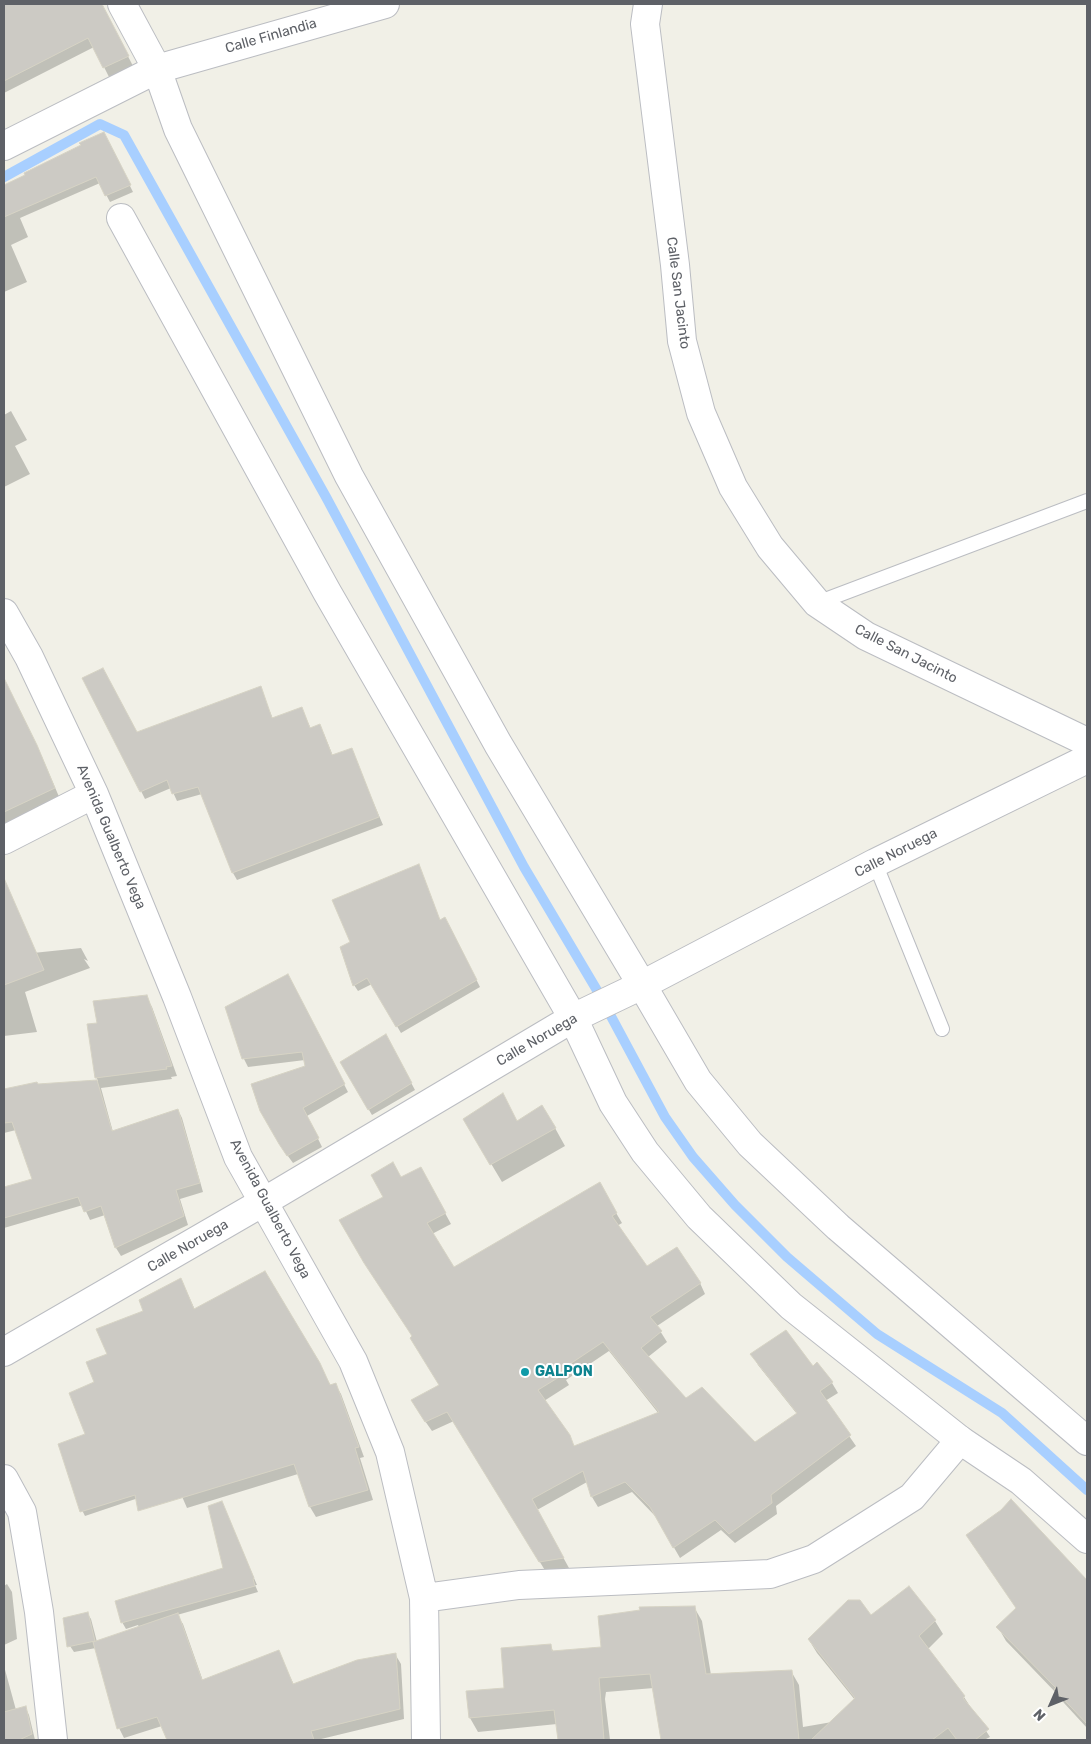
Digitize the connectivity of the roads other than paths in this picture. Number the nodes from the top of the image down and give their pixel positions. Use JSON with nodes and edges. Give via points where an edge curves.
{"nodes":[{"id":1,"x":122,"y":4,"type":"edge"},
{"id":2,"x":386,"y":4,"type":"edge"},
{"id":3,"x":648,"y":4,"type":"edge"},
{"id":4,"x":157,"y":69,"type":"junction"},
{"id":5,"x":4,"y":146,"type":"edge"},
{"id":6,"x":121,"y":218,"type":"dead end"},
{"id":7,"x":1087,"y":501,"type":"edge"},
{"id":8,"x":818,"y":603,"type":"junction"},
{"id":9,"x":4,"y":613,"type":"edge"},
{"id":10,"x":1087,"y":742,"type":"edge"},
{"id":11,"x":1087,"y":759,"type":"edge"},
{"id":12,"x":94,"y":794,"type":"junction"},
{"id":13,"x":4,"y":840,"type":"edge"},
{"id":14,"x":875,"y":862,"type":"junction"},
{"id":15,"x":631,"y":990,"type":"junction"},
{"id":16,"x":583,"y":1013,"type":"junction"},
{"id":17,"x":942,"y":1029,"type":"dead end"},
{"id":18,"x":265,"y":1201,"type":"junction"},
{"id":19,"x":4,"y":1352,"type":"edge"},
{"id":20,"x":960,"y":1440,"type":"junction"},
{"id":21,"x":1087,"y":1441,"type":"edge"},
{"id":22,"x":4,"y":1479,"type":"edge"},
{"id":23,"x":1087,"y":1539,"type":"edge"},
{"id":24,"x":424,"y":1598,"type":"junction"},
{"id":25,"x":53,"y":1740,"type":"edge"},
{"id":26,"x":426,"y":1740,"type":"edge"}],
"edges":[{"from":1,"to":4,"type":"street"},
{"from":2,"to":4,"type":"street","name":"Calle Finlandia"},
{"from":3,"to":8,"type":"street","name":"Calle San Jacinto","via":[[644,24],[682,341],[701,413],[733,487],[770,547]]},
{"from":4,"to":5,"type":"street","name":"Calle Finlandia"},
{"from":4,"to":15,"type":"street","via":[[178,130],[350,476]]},
{"from":6,"to":16,"type":"street","via":[[322,583]]},
{"from":7,"to":8,"type":"lane"},
{"from":8,"to":10,"type":"street","name":"Calle San Jacinto","via":[[866,636]]},
{"from":9,"to":12,"type":"street","name":"Avenida Gualberto Vega","via":[[29,657]]},
{"from":11,"to":14,"type":"street","name":"Calle Noruega"},
{"from":12,"to":13,"type":"street"},
{"from":12,"to":18,"type":"street","name":"Avenida Gualberto Vega","via":[[238,1156]]},
{"from":14,"to":15,"type":"street","name":"Calle Noruega"},
{"from":14,"to":17,"type":"lane"},
{"from":15,"to":16,"type":"street","name":"Calle Noruega"},
{"from":15,"to":21,"type":"street","via":[[698,1081],[750,1144],[838,1227]]},
{"from":16,"to":18,"type":"street","name":"Calle Noruega"},
{"from":16,"to":20,"type":"street","via":[[619,1111],[645,1152],[700,1217],[791,1306]]},
{"from":18,"to":19,"type":"street","name":"Calle Noruega"},
{"from":18,"to":24,"type":"street","name":"Avenida Gualberto Vega","via":[[353,1361],[390,1452]]},
{"from":20,"to":23,"type":"street","via":[[1021,1481]]},
{"from":20,"to":24,"type":"street","via":[[912,1497],[814,1559],[770,1574],[519,1584]]},
{"from":22,"to":25,"type":"street","via":[[22,1512],[39,1612]]},
{"from":24,"to":26,"type":"street","name":"Avenida Gualberto Vega"}]}
